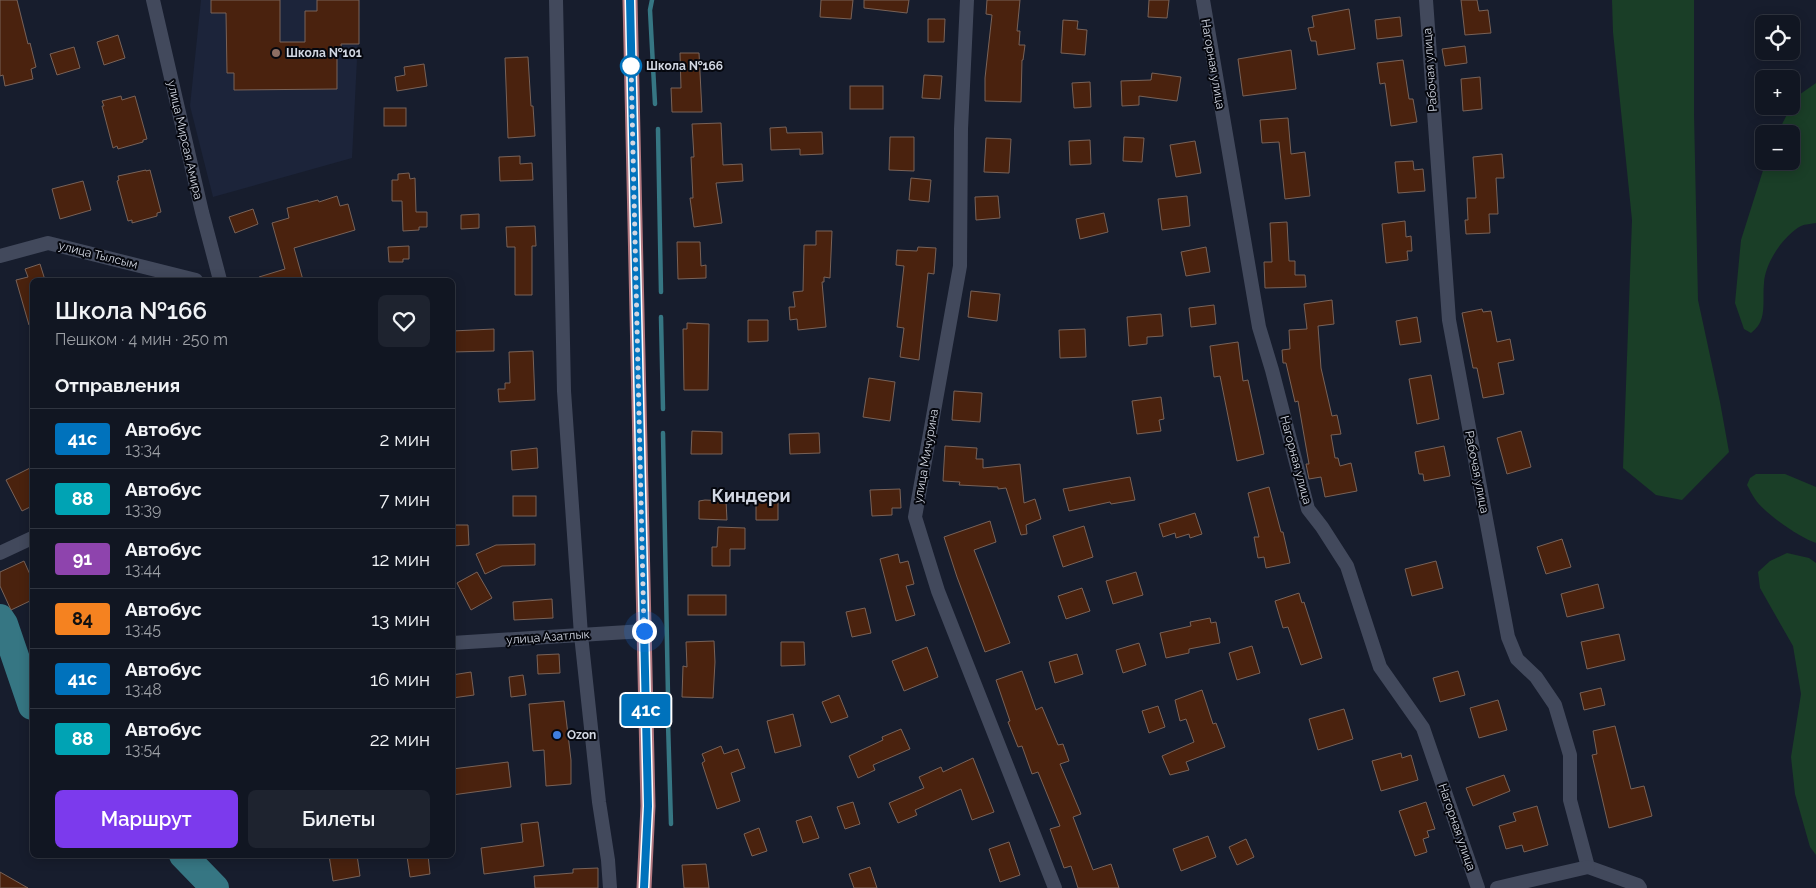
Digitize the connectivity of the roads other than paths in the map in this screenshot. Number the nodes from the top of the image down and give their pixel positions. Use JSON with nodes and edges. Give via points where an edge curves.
{"nodes":[{"id":1,"x":153,"y":0,"type":"edge"},
{"id":2,"x":556,"y":0,"type":"edge"},
{"id":3,"x":630,"y":0,"type":"edge"},
{"id":4,"x":967,"y":0,"type":"edge"},
{"id":5,"x":1202,"y":0,"type":"edge"},
{"id":6,"x":1426,"y":0,"type":"edge"},
{"id":7,"x":0,"y":256,"type":"edge"},
{"id":8,"x":188,"y":278,"type":"edge"},
{"id":9,"x":219,"y":278,"type":"edge"},
{"id":10,"x":30,"y":539,"type":"edge"},
{"id":11,"x":0,"y":553,"type":"edge"},
{"id":12,"x":644,"y":631,"type":"junction"},
{"id":13,"x":581,"y":635,"type":"junction"},
{"id":14,"x":455,"y":643,"type":"edge"},
{"id":15,"x":1588,"y":867,"type":"junction"},
{"id":16,"x":610,"y":888,"type":"edge"},
{"id":17,"x":644,"y":888,"type":"edge"},
{"id":18,"x":1055,"y":888,"type":"edge"},
{"id":19,"x":1478,"y":888,"type":"edge"},
{"id":20,"x":1497,"y":888,"type":"edge"},
{"id":21,"x":1640,"y":888,"type":"edge"}],
"edges":[{"from":1,"to":9,"type":"street","name":"улица Мирсая Амира"},
{"from":2,"to":13,"type":"street","via":[[564,391]]},
{"from":3,"to":12,"type":"main road"},
{"from":4,"to":18,"type":"street","name":"улица Мичурина","via":[[961,129],[960,266],[915,517],[938,591]]},
{"from":5,"to":19,"type":"street","name":"Нагорная улица","via":[[1259,327],[1308,509],[1347,566],[1380,667],[1423,728]]},
{"from":6,"to":15,"type":"street","name":"Рабочая улица","via":[[1449,320],[1508,637],[1517,659],[1536,677],[1555,705],[1570,755],[1570,800]]},
{"from":7,"to":8,"type":"street","name":"улица Тылсым","via":[[48,243]]},
{"from":10,"to":11,"type":"street"},
{"from":12,"to":13,"type":"street","name":"улица Азатлык"},
{"from":12,"to":17,"type":"main road","via":[[648,806]]},
{"from":13,"to":14,"type":"street","name":"улица Азатлык"},
{"from":13,"to":16,"type":"street"},
{"from":15,"to":20,"type":"street"},
{"from":15,"to":21,"type":"street"}]}
